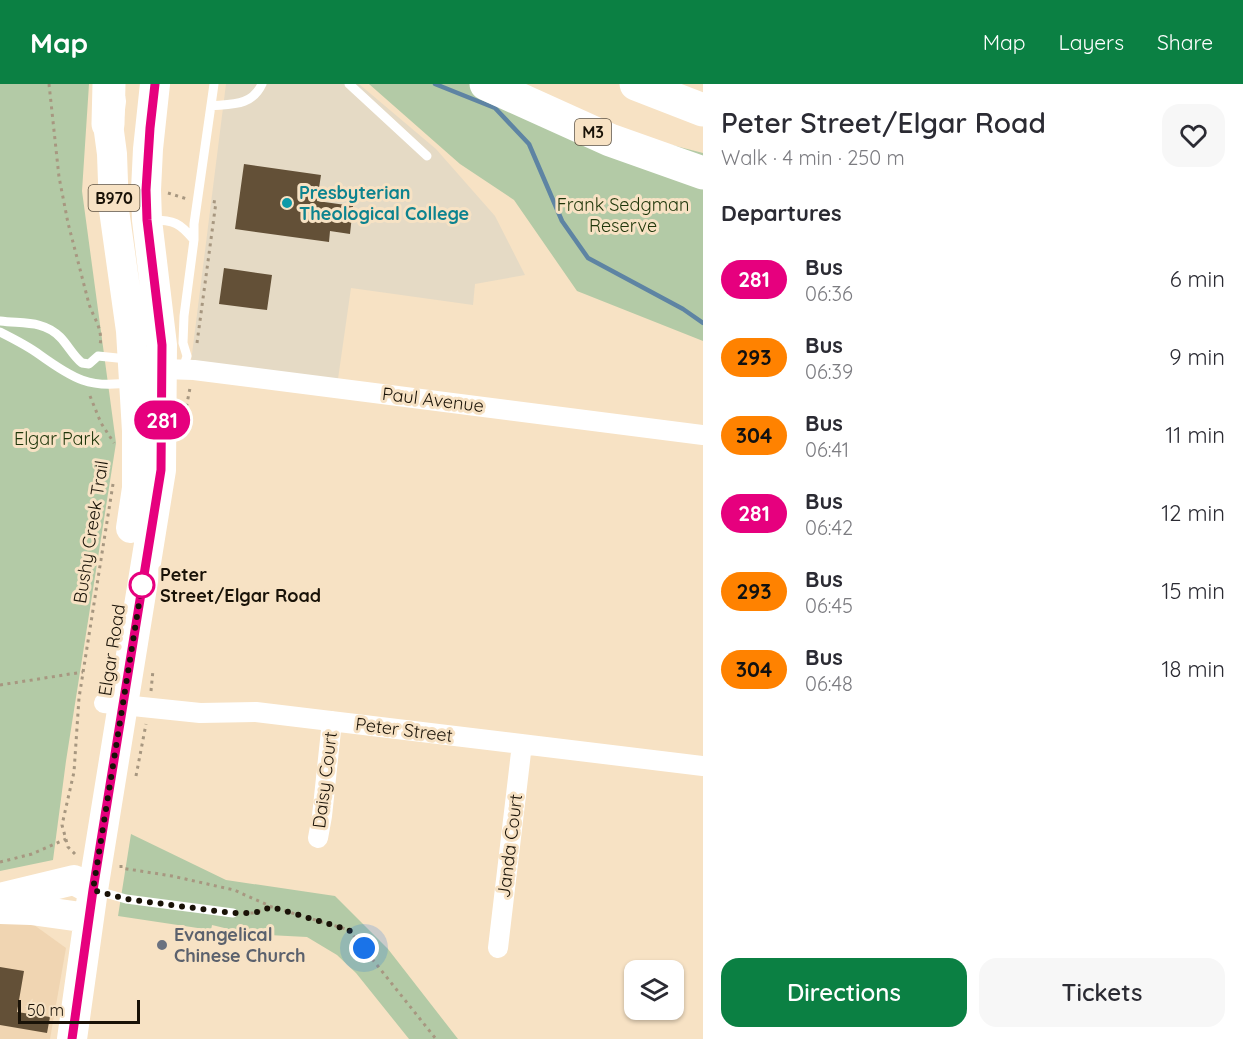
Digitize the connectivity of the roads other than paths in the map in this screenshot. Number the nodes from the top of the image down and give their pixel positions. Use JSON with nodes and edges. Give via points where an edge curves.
{"nodes":[{"id":1,"x":112,"y":84,"type":"edge"},
{"id":2,"x":155,"y":84,"type":"edge"},
{"id":3,"x":214,"y":84,"type":"edge"},
{"id":4,"x":262,"y":84,"type":"edge"},
{"id":5,"x":349,"y":84,"type":"edge"},
{"id":6,"x":486,"y":84,"type":"edge"},
{"id":7,"x":636,"y":84,"type":"edge"},
{"id":8,"x":211,"y":106,"type":"junction"},
{"id":9,"x":703,"y":110,"type":"edge"},
{"id":10,"x":108,"y":124,"type":"joint"},
{"id":11,"x":427,"y":156,"type":"dead end"},
{"id":12,"x":703,"y":173,"type":"edge"},
{"id":13,"x":147,"y":220,"type":"junction"},
{"id":14,"x":194,"y":240,"type":"junction"},
{"id":15,"x":129,"y":311,"type":"junction"},
{"id":16,"x":0,"y":321,"type":"edge"},
{"id":17,"x":0,"y":332,"type":"edge"},
{"id":18,"x":181,"y":366,"type":"junction"},
{"id":19,"x":133,"y":370,"type":"junction"},
{"id":20,"x":703,"y":435,"type":"edge"},
{"id":21,"x":113,"y":705,"type":"junction"},
{"id":22,"x":332,"y":721,"type":"junction"},
{"id":23,"x":522,"y":744,"type":"junction"},
{"id":24,"x":703,"y":766,"type":"edge"},
{"id":25,"x":318,"y":838,"type":"dead end"},
{"id":26,"x":79,"y":874,"type":"junction"},
{"id":27,"x":0,"y":898,"type":"edge"},
{"id":28,"x":0,"y":909,"type":"edge"},
{"id":29,"x":232,"y":913,"type":"road end"},
{"id":30,"x":74,"y":916,"type":"junction"},
{"id":31,"x":498,"y":948,"type":"dead end"},
{"id":32,"x":72,"y":1039,"type":"edge"}],
"edges":[{"from":1,"to":10,"type":"highway"},
{"from":2,"to":13,"type":"main road","name":"Elgar Road","number":"B970","via":[[148,149]]},
{"from":3,"to":8,"type":"lane"},
{"from":4,"to":8,"type":"lane","via":[[250,100]]},
{"from":5,"to":11,"type":"lane"},
{"from":6,"to":12,"type":"highway","number":"M3","via":[[610,140]]},
{"from":7,"to":9,"type":"highway"},
{"from":8,"to":14,"type":"lane"},
{"from":10,"to":15,"type":"main road","name":"Elgar Road","number":"B970","via":[[114,210]]},
{"from":13,"to":14,"type":"lane","via":[[171,220]]},
{"from":13,"to":15,"type":"main road","name":"Elgar Road","via":[[134,233],[135,280]]},
{"from":13,"to":18,"type":"main road","name":"Elgar Road","number":"B970","via":[[162,345]]},
{"from":14,"to":18,"type":"lane"},
{"from":15,"to":19,"type":"main road","name":"Elgar Road","number":"B970"},
{"from":16,"to":19,"type":"lane","via":[[46,327],[82,363],[89,364],[98,356]]},
{"from":17,"to":19,"type":"lane","via":[[79,380],[112,384]]},
{"from":18,"to":19,"type":"main road"},
{"from":18,"to":20,"type":"street","name":"Paul Avenue"},
{"from":18,"to":21,"type":"main road","name":"Elgar Road","number":"B970"},
{"from":19,"to":21,"type":"main road","name":"Elgar Road","number":"B970","via":[[137,488]]},
{"from":21,"to":22,"type":"street","name":"Peter Street","via":[[200,713],[256,712]]},
{"from":21,"to":26,"type":"main road","name":"Elgar Road","number":"B970"},
{"from":22,"to":23,"type":"street","name":"Peter Street"},
{"from":22,"to":25,"type":"street","name":"Daisy Court"},
{"from":23,"to":24,"type":"street","name":"Peter Street"},
{"from":23,"to":31,"type":"street","name":"Janda Court"},
{"from":26,"to":27,"type":"main road"},
{"from":26,"to":29,"type":"lane","via":[[126,899]]},
{"from":26,"to":30,"type":"main road","name":"Elgar Road"},
{"from":26,"to":32,"type":"main road","name":"Elgar Road","number":"B970"},
{"from":28,"to":30,"type":"main road"},
{"from":30,"to":32,"type":"main road","name":"Elgar Road","number":"B970"}]}
